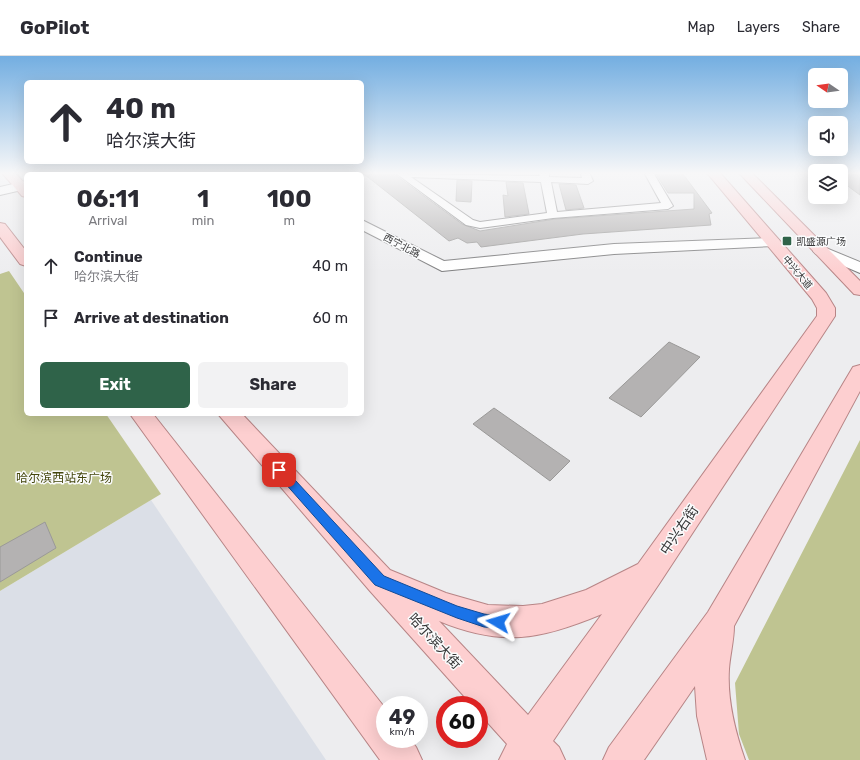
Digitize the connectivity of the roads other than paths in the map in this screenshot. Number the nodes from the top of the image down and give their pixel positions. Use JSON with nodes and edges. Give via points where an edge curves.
{"nodes":[{"id":1,"x":446,"y":207,"type":"edge"},
{"id":2,"x":551,"y":207,"type":"edge"},
{"id":3,"x":657,"y":207,"type":"edge"},
{"id":4,"x":743,"y":207,"type":"edge"},
{"id":5,"x":778,"y":207,"type":"edge"},
{"id":6,"x":553,"y":215,"type":"junction"},
{"id":7,"x":364,"y":225,"type":"edge"},
{"id":8,"x":0,"y":227,"type":"edge"},
{"id":9,"x":773,"y":242,"type":"junction"},
{"id":10,"x":821,"y":251,"type":"junction"},
{"id":11,"x":24,"y":258,"type":"edge"},
{"id":12,"x":860,"y":268,"type":"edge"},
{"id":13,"x":860,"y":290,"type":"edge"},
{"id":14,"x":820,"y":297,"type":"joint"},
{"id":15,"x":860,"y":372,"type":"edge"},
{"id":16,"x":143,"y":416,"type":"edge"},
{"id":17,"x":231,"y":416,"type":"edge"},
{"id":18,"x":649,"y":574,"type":"junction"},
{"id":19,"x":380,"y":581,"type":"junction"},
{"id":20,"x":719,"y":623,"type":"junction"},
{"id":21,"x":376,"y":725,"type":"edge"},
{"id":22,"x":393,"y":748,"type":"edge"},
{"id":23,"x":531,"y":755,"type":"edge"},
{"id":24,"x":402,"y":760,"type":"edge"},
{"id":25,"x":622,"y":760,"type":"edge"},
{"id":26,"x":726,"y":760,"type":"edge"}],
"edges":[{"from":1,"to":6,"type":"street","via":[[470,224],[480,225]]},
{"from":2,"to":6,"type":"street"},
{"from":3,"to":6,"type":"street"},
{"from":4,"to":9,"type":"main road","name":"中兴大道"},
{"from":5,"to":10,"type":"main road"},
{"from":7,"to":9,"type":"street","name":"西宁北路","via":[[442,266],[614,249]]},
{"from":8,"to":11,"type":"main road"},
{"from":9,"to":14,"type":"main road","name":"中兴大道"},
{"from":10,"to":12,"type":"street"},
{"from":10,"to":13,"type":"main road"},
{"from":14,"to":18,"type":"main road","name":"中兴右街","via":[[826,308],[826,316]]},
{"from":15,"to":20,"type":"main road"},
{"from":16,"to":21,"type":"main road"},
{"from":17,"to":19,"type":"main road","name":"哈尔滨大街"},
{"from":18,"to":19,"type":"main road","via":[[603,600],[570,612],[540,620],[513,622],[484,621]]},
{"from":18,"to":23,"type":"main road","name":"中兴右街"},
{"from":19,"to":23,"type":"main road","name":"哈尔滨大街"},
{"from":20,"to":25,"type":"main road"},
{"from":20,"to":26,"type":"main road","via":[[712,671],[712,699],[719,739]]},
{"from":22,"to":24,"type":"main road"}]}
